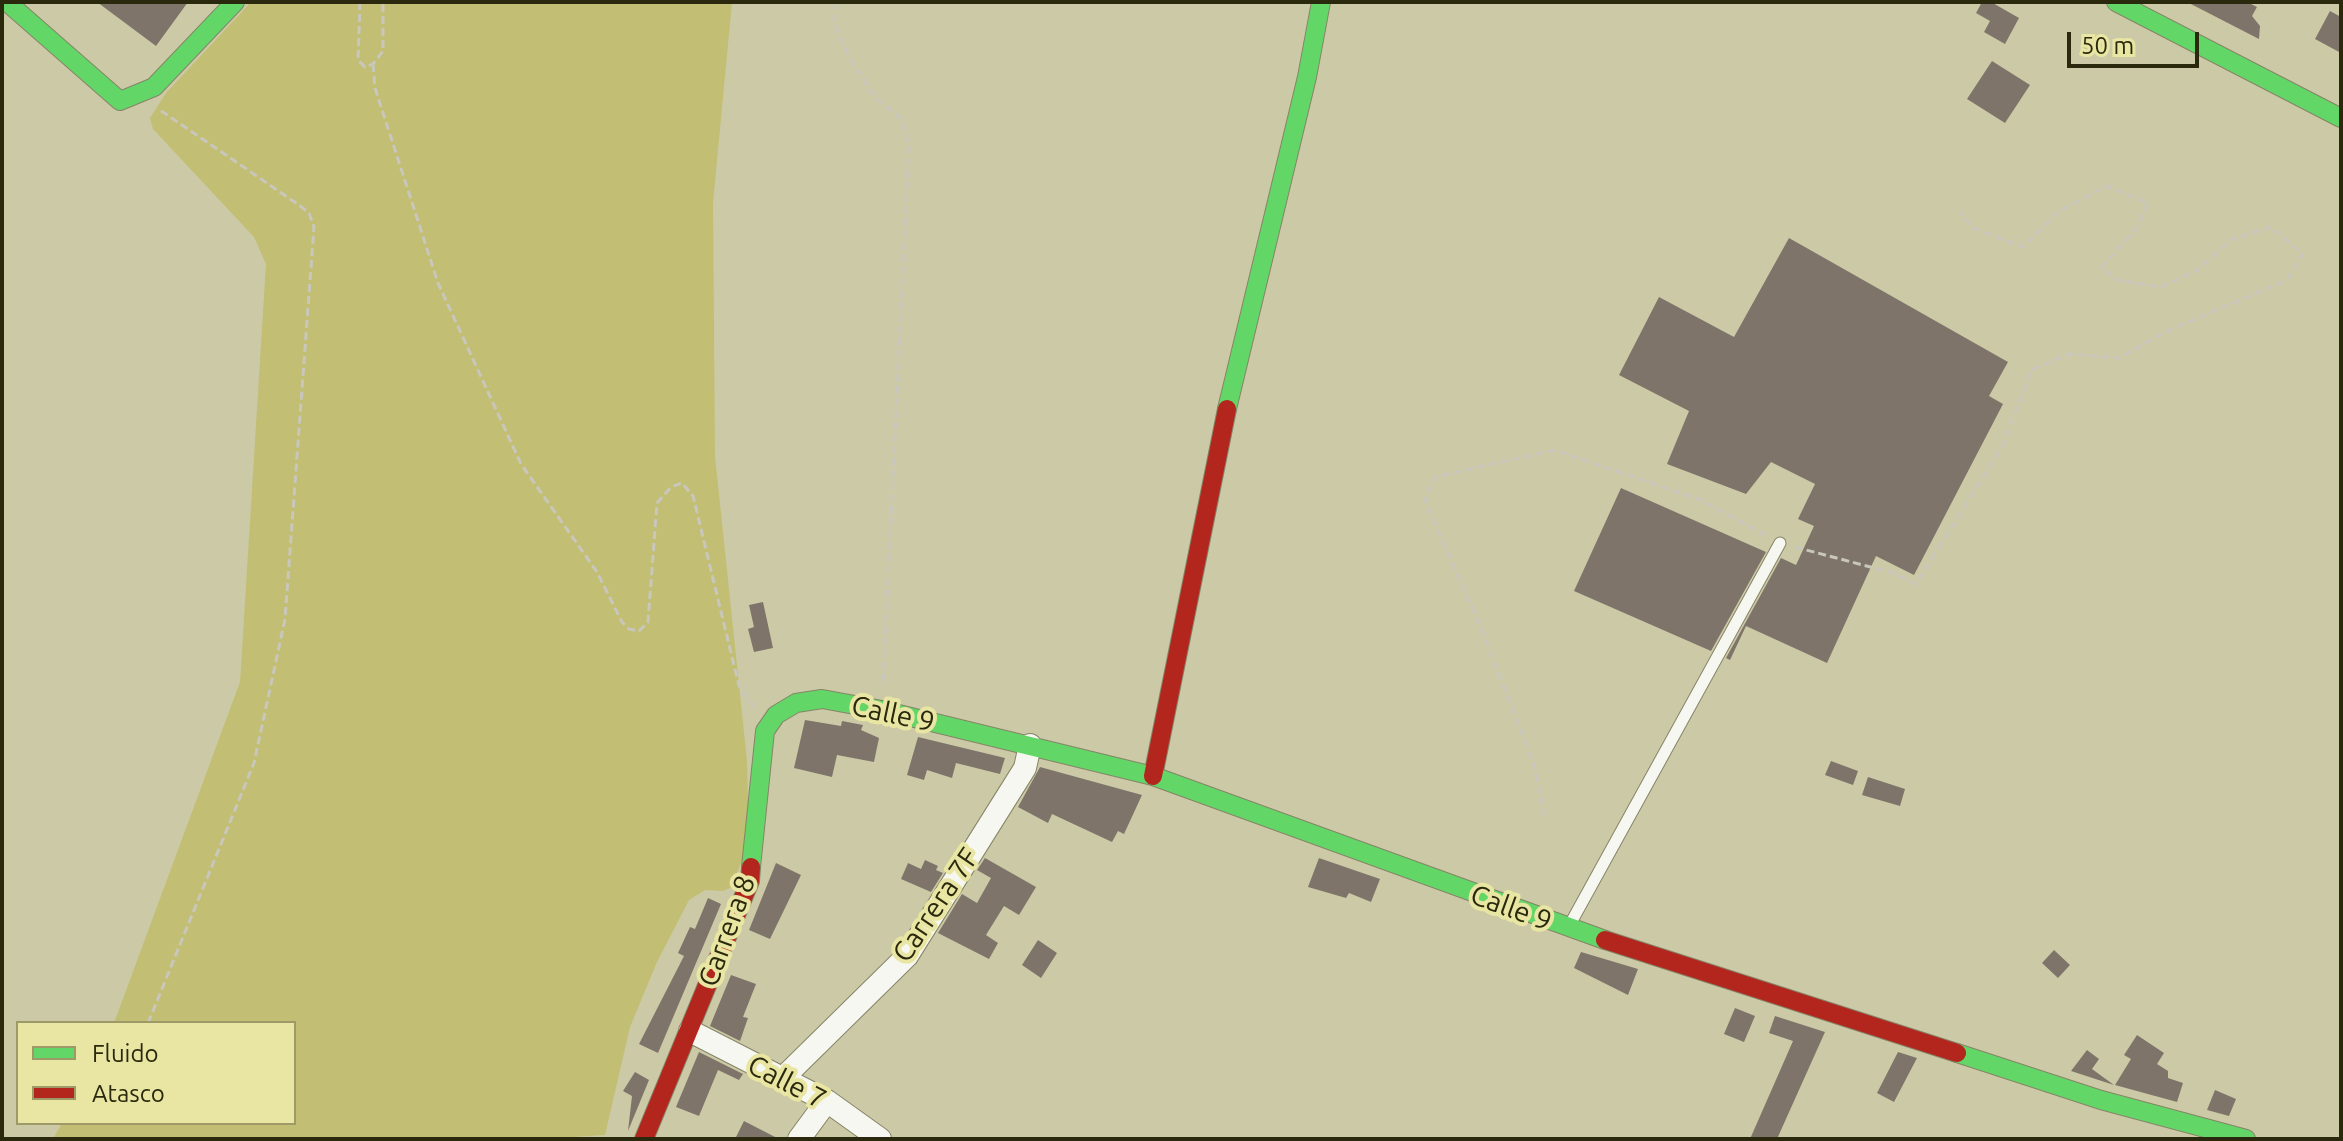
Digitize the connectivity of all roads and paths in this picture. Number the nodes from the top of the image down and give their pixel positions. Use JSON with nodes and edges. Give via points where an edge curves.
{"nodes":[{"id":1,"x":7,"y":2,"type":"edge"},
{"id":2,"x":235,"y":2,"type":"edge"},
{"id":3,"x":360,"y":2,"type":"edge"},
{"id":4,"x":383,"y":2,"type":"edge"},
{"id":5,"x":835,"y":2,"type":"edge"},
{"id":6,"x":1321,"y":2,"type":"edge"},
{"id":7,"x":2116,"y":2,"type":"edge"},
{"id":8,"x":373,"y":64,"type":"junction"},
{"id":9,"x":154,"y":87,"type":"junction"},
{"id":10,"x":2341,"y":118,"type":"edge"},
{"id":11,"x":1960,"y":212,"type":"dead end"},
{"id":12,"x":1780,"y":543,"type":"junction"},
{"id":13,"x":882,"y":710,"type":"junction"},
{"id":14,"x":771,"y":723,"type":"junction"},
{"id":15,"x":1030,"y":745,"type":"junction"},
{"id":16,"x":1153,"y":776,"type":"junction"},
{"id":17,"x":1545,"y":817,"type":"dead end"},
{"id":18,"x":1568,"y":929,"type":"junction"},
{"id":19,"x":149,"y":1021,"type":"edge"},
{"id":20,"x":690,"y":1031,"type":"junction"},
{"id":21,"x":782,"y":1079,"type":"junction"},
{"id":22,"x":827,"y":1101,"type":"junction"},
{"id":23,"x":644,"y":1139,"type":"edge"},
{"id":24,"x":799,"y":1139,"type":"edge"},
{"id":25,"x":880,"y":1139,"type":"edge"},
{"id":26,"x":2246,"y":1139,"type":"edge"}],
"edges":[{"from":1,"to":9,"type":"street","via":[[120,101]]},
{"from":2,"to":9,"type":"street"},
{"from":3,"to":8,"type":"path","via":[[358,60],[365,67]]},
{"from":4,"to":8,"type":"path","via":[[383,51]]},
{"from":5,"to":13,"type":"path","via":[[834,23],[850,59],[876,98],[901,119],[909,146]]},
{"from":6,"to":16,"type":"street","via":[[1235,369]]},
{"from":7,"to":10,"type":"street"},
{"from":8,"to":14,"type":"path","via":[[375,88],[438,283],[521,464],[589,560],[622,622],[639,631],[648,622],[657,503],[682,483],[693,496],[739,686]]},
{"from":9,"to":19,"type":"path","via":[[161,113],[299,205],[314,227],[285,619],[254,763]]},
{"from":11,"to":12,"type":"path","via":[[1973,228],[2023,247],[2058,212],[2106,186],[2148,203],[2134,231],[2101,268],[2117,280],[2160,287],[2196,271],[2232,239],[2271,227],[2303,254],[2287,280],[2165,332],[2119,358],[2069,354],[2031,370],[2002,447],[1916,584]]},
{"from":12,"to":17,"type":"path","via":[[1701,500],[1555,450],[1435,477],[1425,500],[1534,765]]},
{"from":12,"to":18,"type":"lane"},
{"from":13,"to":14,"type":"street","name":"Calle 9","via":[[822,699],[796,703]]},
{"from":13,"to":15,"type":"street","name":"Calle 9"},
{"from":14,"to":20,"type":"street","name":"Carrera 8","via":[[750,881]]},
{"from":15,"to":16,"type":"street","name":"Calle 9"},
{"from":15,"to":21,"type":"street","name":"Carrera 7F","via":[[1025,768],[907,956]]},
{"from":16,"to":18,"type":"street","name":"Calle 9"},
{"from":18,"to":26,"type":"street","name":"Calle 9","via":[[2101,1100]]},
{"from":20,"to":21,"type":"street","name":"Calle 7"},
{"from":20,"to":23,"type":"street","name":"Carrera 8"},
{"from":21,"to":22,"type":"street","name":"Calle 7"},
{"from":22,"to":24,"type":"street"},
{"from":22,"to":25,"type":"street","name":"Calle 7"}]}
